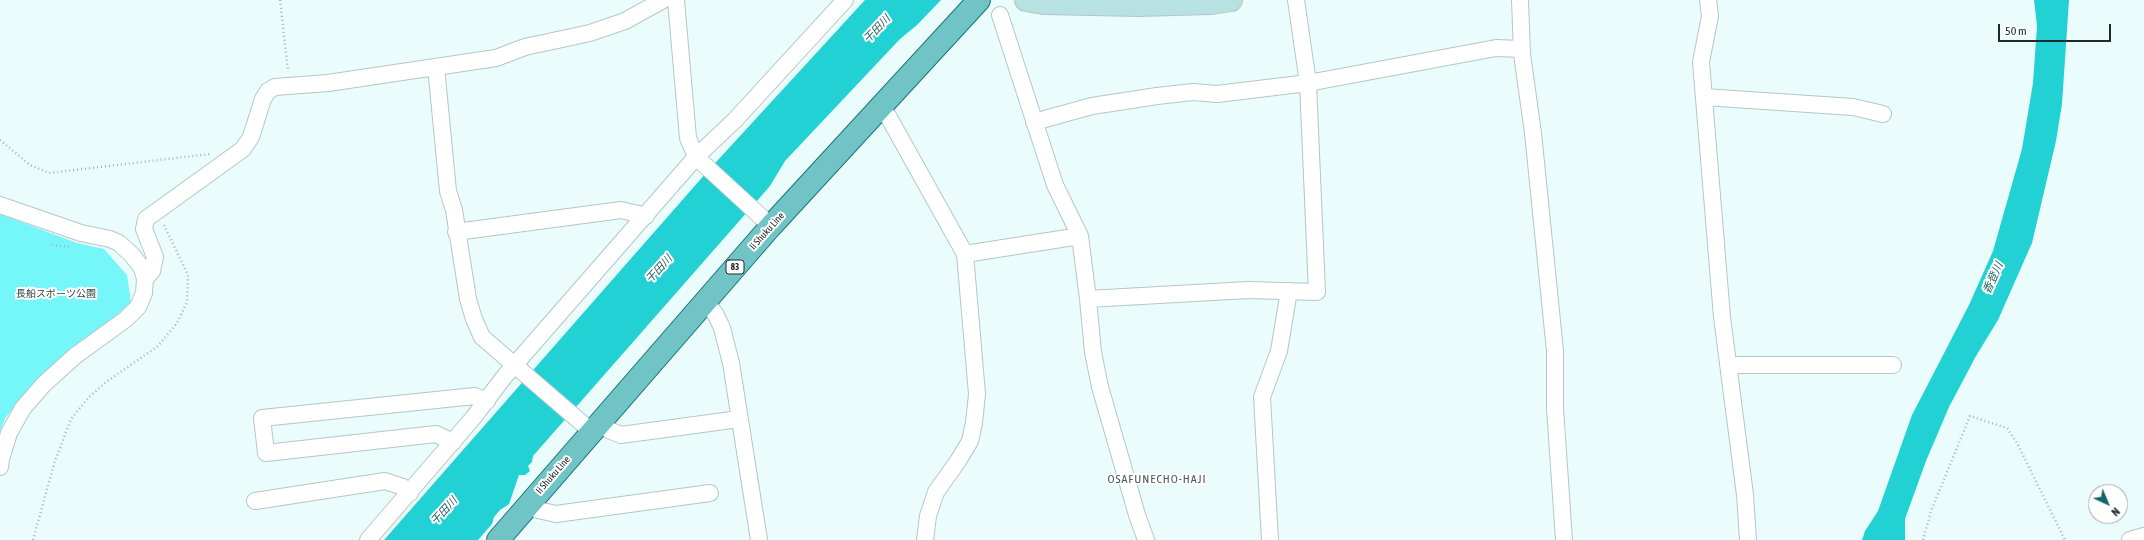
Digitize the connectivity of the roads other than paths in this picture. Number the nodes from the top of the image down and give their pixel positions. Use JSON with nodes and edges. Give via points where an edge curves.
{"nodes":[{"id":1,"x":663,"y":0,"type":"edge"},
{"id":2,"x":676,"y":0,"type":"edge"},
{"id":3,"x":846,"y":0,"type":"edge"},
{"id":4,"x":979,"y":0,"type":"edge"},
{"id":5,"x":1026,"y":0,"type":"edge"},
{"id":6,"x":1231,"y":0,"type":"edge"},
{"id":7,"x":1296,"y":0,"type":"edge"},
{"id":8,"x":1520,"y":0,"type":"edge"},
{"id":9,"x":1708,"y":0,"type":"edge"},
{"id":10,"x":1000,"y":15,"type":"dead end"},
{"id":11,"x":1522,"y":50,"type":"junction"},
{"id":12,"x":436,"y":67,"type":"junction"},
{"id":13,"x":1308,"y":83,"type":"junction"},
{"id":14,"x":1704,"y":97,"type":"junction"},
{"id":15,"x":880,"y":107,"type":"junction"},
{"id":16,"x":1883,"y":114,"type":"dead end"},
{"id":17,"x":1034,"y":122,"type":"junction"},
{"id":18,"x":699,"y":160,"type":"junction"},
{"id":19,"x":0,"y":204,"type":"edge"},
{"id":20,"x":646,"y":216,"type":"junction"},
{"id":21,"x":765,"y":221,"type":"junction"},
{"id":22,"x":456,"y":232,"type":"junction"},
{"id":23,"x":1080,"y":236,"type":"junction"},
{"id":24,"x":965,"y":254,"type":"junction"},
{"id":25,"x":145,"y":278,"type":"junction"},
{"id":26,"x":1289,"y":291,"type":"junction"},
{"id":27,"x":1088,"y":299,"type":"junction"},
{"id":28,"x":705,"y":301,"type":"junction"},
{"id":29,"x":1728,"y":365,"type":"junction"},
{"id":30,"x":1893,"y":365,"type":"dead end"},
{"id":31,"x":518,"y":366,"type":"junction"},
{"id":32,"x":487,"y":400,"type":"junction"},
{"id":33,"x":739,"y":419,"type":"junction"},
{"id":34,"x":590,"y":424,"type":"junction"},
{"id":35,"x":453,"y":442,"type":"junction"},
{"id":36,"x":0,"y":467,"type":"edge"},
{"id":37,"x":410,"y":492,"type":"junction"},
{"id":38,"x":710,"y":493,"type":"dead end"},
{"id":39,"x":255,"y":500,"type":"dead end"},
{"id":40,"x":529,"y":504,"type":"junction"},
{"id":41,"x":2144,"y":536,"type":"edge"},
{"id":42,"x":368,"y":540,"type":"edge"},
{"id":43,"x":498,"y":540,"type":"edge"},
{"id":44,"x":759,"y":540,"type":"edge"},
{"id":45,"x":925,"y":540,"type":"edge"},
{"id":46,"x":1146,"y":540,"type":"edge"},
{"id":47,"x":1270,"y":540,"type":"edge"},
{"id":48,"x":1564,"y":540,"type":"edge"},
{"id":49,"x":1748,"y":540,"type":"edge"},
{"id":50,"x":2130,"y":540,"type":"edge"}],
"edges":[{"from":1,"to":12,"type":"street","via":[[625,21],[590,33],[531,45],[496,58]]},
{"from":2,"to":18,"type":"street","via":[[688,138]]},
{"from":3,"to":18,"type":"street"},
{"from":4,"to":15,"type":"main road","name":"Ii Shuku Line","number":"83"},
{"from":5,"to":6,"type":"street","via":[[1043,3],[1138,5]]},
{"from":7,"to":13,"type":"street"},
{"from":8,"to":11,"type":"street"},
{"from":9,"to":14,"type":"street","via":[[1710,16],[1702,62]]},
{"from":10,"to":17,"type":"street"},
{"from":11,"to":13,"type":"street","via":[[1496,48]]},
{"from":11,"to":48,"type":"street","via":[[1555,351],[1555,408]]},
{"from":12,"to":22,"type":"street","via":[[448,191],[454,210]]},
{"from":12,"to":25,"type":"street","via":[[328,83],[275,87],[268,91],[251,137],[243,149],[146,219],[144,229],[155,257],[152,271]]},
{"from":13,"to":17,"type":"street","via":[[1217,94],[1193,92],[1157,96],[1092,106]]},
{"from":13,"to":26,"type":"street","via":[[1317,292]]},
{"from":14,"to":16,"type":"street","via":[[1853,107]]},
{"from":14,"to":29,"type":"street"},
{"from":15,"to":21,"type":"main road","name":"Ii Shuku Line","number":"83"},
{"from":15,"to":24,"type":"street","via":[[888,116]]},
{"from":17,"to":23,"type":"street","via":[[1055,185]]},
{"from":18,"to":20,"type":"street"},
{"from":18,"to":21,"type":"street"},
{"from":19,"to":25,"type":"street","via":[[81,233],[119,243],[142,268]]},
{"from":20,"to":22,"type":"street","via":[[621,210]]},
{"from":20,"to":31,"type":"street"},
{"from":21,"to":28,"type":"main road","name":"Ii Shuku Line","number":"83"},
{"from":22,"to":31,"type":"street","via":[[474,320],[482,336]]},
{"from":23,"to":24,"type":"street"},
{"from":23,"to":27,"type":"street"},
{"from":24,"to":45,"type":"street","via":[[977,394],[974,422],[970,441],[936,492],[928,516]]},
{"from":25,"to":36,"type":"street","via":[[144,293],[138,307],[70,361],[44,384],[23,408],[9,433]]},
{"from":26,"to":27,"type":"street","via":[[1206,291]]},
{"from":26,"to":47,"type":"street","via":[[1279,351],[1262,397]]},
{"from":27,"to":46,"type":"street","via":[[1092,352],[1100,387]]},
{"from":28,"to":33,"type":"street","via":[[722,328],[731,363]]},
{"from":28,"to":34,"type":"main road","name":"Ii Shuku Line","number":"83"},
{"from":29,"to":30,"type":"street"},
{"from":29,"to":49,"type":"street","via":[[1745,495]]},
{"from":31,"to":32,"type":"street"},
{"from":31,"to":34,"type":"street"},
{"from":32,"to":35,"type":"street"},
{"from":32,"to":35,"type":"street","via":[[475,396],[262,418],[266,453],[436,434]]},
{"from":33,"to":34,"type":"street","via":[[621,435]]},
{"from":33,"to":44,"type":"street"},
{"from":34,"to":40,"type":"main road","name":"Ii Shuku Line","number":"83"},
{"from":35,"to":37,"type":"street"},
{"from":37,"to":39,"type":"street","via":[[385,481]]},
{"from":37,"to":42,"type":"street"},
{"from":38,"to":40,"type":"street","via":[[556,514],[538,510]]},
{"from":40,"to":43,"type":"main road","name":"Ii Shuku Line","number":"83"},
{"from":41,"to":50,"type":"street"}]}
